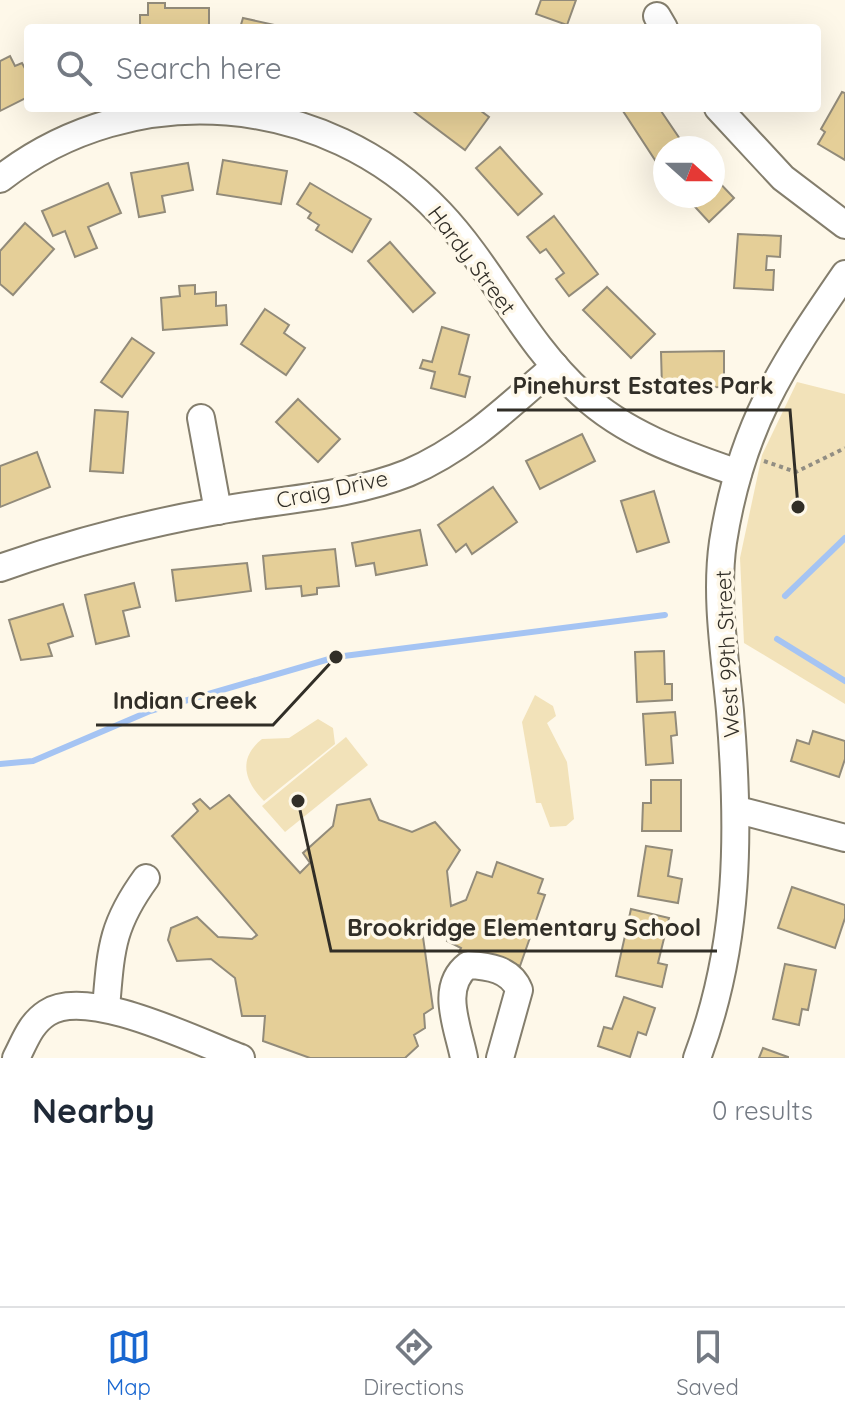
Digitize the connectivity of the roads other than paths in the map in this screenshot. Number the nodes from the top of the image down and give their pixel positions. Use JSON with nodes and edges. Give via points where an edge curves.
{"nodes":[{"id":1,"x":164,"y":112,"type":"edge"},
{"id":2,"x":244,"y":112,"type":"edge"},
{"id":3,"x":722,"y":112,"type":"edge"},
{"id":4,"x":0,"y":179,"type":"edge"},
{"id":5,"x":845,"y":225,"type":"edge"},
{"id":6,"x":845,"y":274,"type":"edge"},
{"id":7,"x":555,"y":366,"type":"junction"},
{"id":8,"x":201,"y":418,"type":"dead end"},
{"id":9,"x":748,"y":466,"type":"junction"},
{"id":10,"x":218,"y":511,"type":"junction"},
{"id":11,"x":0,"y":568,"type":"edge"},
{"id":12,"x":738,"y":810,"type":"junction"},
{"id":13,"x":845,"y":838,"type":"edge"},
{"id":14,"x":146,"y":878,"type":"dead end"},
{"id":15,"x":106,"y":1008,"type":"junction"},
{"id":16,"x":16,"y":1058,"type":"edge"},
{"id":17,"x":241,"y":1058,"type":"edge"},
{"id":18,"x":464,"y":1058,"type":"edge"},
{"id":19,"x":500,"y":1058,"type":"edge"},
{"id":20,"x":697,"y":1058,"type":"edge"}],
"edges":[{"from":1,"to":4,"type":"street","name":"Hardy Street","via":[[92,129],[44,150]]},
{"from":2,"to":7,"type":"street","name":"Hardy Street","via":[[316,129],[373,157],[417,190],[466,244]]},
{"from":3,"to":5,"type":"street","via":[[783,178]]},
{"from":6,"to":9,"type":"street","name":"West 99th Street","via":[[774,381],[751,428]]},
{"from":7,"to":9,"type":"street","name":"Hardy Street","via":[[596,406],[634,431],[677,452]]},
{"from":7,"to":10,"type":"street","name":"Craig Drive","via":[[487,426],[408,472],[367,486]]},
{"from":8,"to":10,"type":"street"},
{"from":9,"to":12,"type":"street","name":"West 99th Street","via":[[723,543],[720,596]]},
{"from":10,"to":11,"type":"street","name":"Craig Drive","via":[[124,529]]},
{"from":12,"to":13,"type":"street"},
{"from":12,"to":20,"type":"street","name":"West 99th Street","via":[[737,885],[727,957]]},
{"from":14,"to":15,"type":"street","via":[[123,911],[115,935]]},
{"from":15,"to":16,"type":"street","via":[[64,1005],[48,1012],[31,1026]]},
{"from":15,"to":17,"type":"street"},
{"from":18,"to":19,"type":"street","via":[[451,989],[456,975],[468,965],[503,972],[519,990]]}]}
